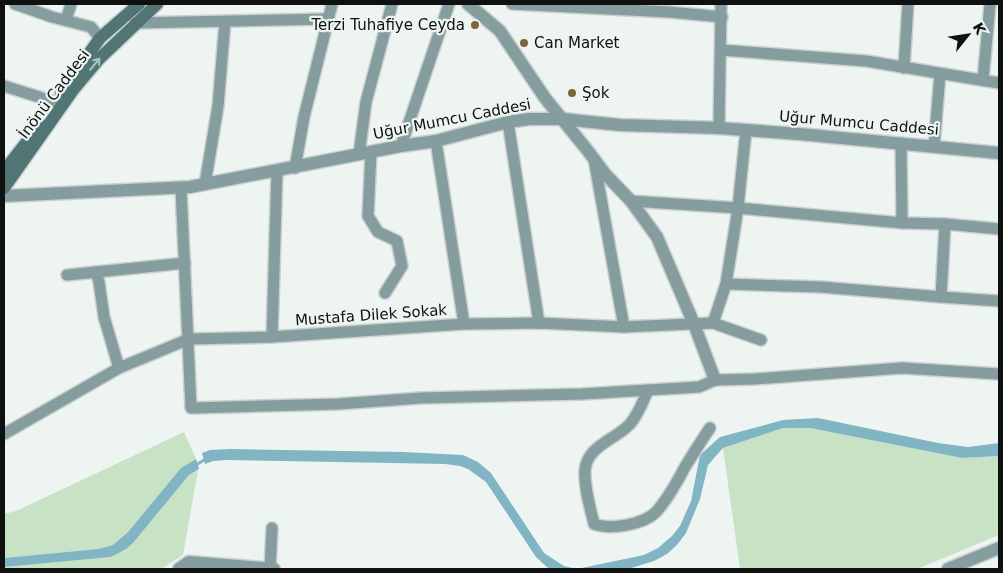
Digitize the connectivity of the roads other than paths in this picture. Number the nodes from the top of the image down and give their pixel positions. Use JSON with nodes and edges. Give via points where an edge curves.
{"nodes":[{"id":1,"x":15,"y":4,"type":"edge"},
{"id":2,"x":72,"y":4,"type":"edge"},
{"id":3,"x":139,"y":4,"type":"edge"},
{"id":4,"x":157,"y":4,"type":"edge"},
{"id":5,"x":332,"y":4,"type":"edge"},
{"id":6,"x":392,"y":4,"type":"edge"},
{"id":7,"x":449,"y":4,"type":"edge"},
{"id":8,"x":468,"y":4,"type":"edge"},
{"id":9,"x":512,"y":4,"type":"edge"},
{"id":10,"x":721,"y":4,"type":"edge"},
{"id":11,"x":908,"y":4,"type":"edge"},
{"id":12,"x":990,"y":4,"type":"edge"},
{"id":13,"x":722,"y":17,"type":"junction"},
{"id":14,"x":328,"y":19,"type":"junction"},
{"id":15,"x":66,"y":20,"type":"junction"},
{"id":16,"x":225,"y":22,"type":"junction"},
{"id":17,"x":135,"y":23,"type":"junction"},
{"id":18,"x":100,"y":38,"type":"junction"},
{"id":19,"x":721,"y":50,"type":"junction"},
{"id":20,"x":904,"y":68,"type":"junction"},
{"id":21,"x":940,"y":74,"type":"junction"},
{"id":22,"x":983,"y":80,"type":"junction"},
{"id":23,"x":999,"y":83,"type":"edge"},
{"id":24,"x":4,"y":86,"type":"edge"},
{"id":25,"x":55,"y":102,"type":"junction"},
{"id":26,"x":563,"y":119,"type":"junction"},
{"id":27,"x":508,"y":122,"type":"junction"},
{"id":28,"x":719,"y":128,"type":"junction"},
{"id":29,"x":746,"y":130,"type":"junction"},
{"id":30,"x":436,"y":141,"type":"junction"},
{"id":31,"x":901,"y":143,"type":"junction"},
{"id":32,"x":401,"y":146,"type":"junction"},
{"id":33,"x":934,"y":146,"type":"junction"},
{"id":34,"x":365,"y":153,"type":"junction"},
{"id":35,"x":999,"y":153,"type":"edge"},
{"id":36,"x":594,"y":158,"type":"junction"},
{"id":37,"x":295,"y":168,"type":"junction"},
{"id":38,"x":4,"y":171,"type":"edge"},
{"id":39,"x":277,"y":171,"type":"junction"},
{"id":40,"x":205,"y":184,"type":"junction"},
{"id":41,"x":4,"y":188,"type":"edge"},
{"id":42,"x":181,"y":188,"type":"junction"},
{"id":43,"x":4,"y":196,"type":"edge"},
{"id":44,"x":631,"y":201,"type":"junction"},
{"id":45,"x":738,"y":208,"type":"junction"},
{"id":46,"x":902,"y":223,"type":"junction"},
{"id":47,"x":945,"y":224,"type":"junction"},
{"id":48,"x":999,"y":229,"type":"edge"},
{"id":49,"x":185,"y":263,"type":"junction"},
{"id":50,"x":96,"y":272,"type":"junction"},
{"id":51,"x":67,"y":275,"type":"dead end"},
{"id":52,"x":726,"y":284,"type":"junction"},
{"id":53,"x":385,"y":293,"type":"dead end"},
{"id":54,"x":941,"y":297,"type":"junction"},
{"id":55,"x":999,"y":301,"type":"edge"},
{"id":56,"x":540,"y":323,"type":"junction"},
{"id":57,"x":713,"y":323,"type":"junction"},
{"id":58,"x":464,"y":324,"type":"junction"},
{"id":59,"x":694,"y":324,"type":"junction"},
{"id":60,"x":624,"y":327,"type":"junction"},
{"id":61,"x":272,"y":337,"type":"junction"},
{"id":62,"x":189,"y":340,"type":"junction"},
{"id":63,"x":761,"y":340,"type":"dead end"},
{"id":64,"x":119,"y":368,"type":"junction"},
{"id":65,"x":999,"y":374,"type":"edge"},
{"id":66,"x":715,"y":380,"type":"junction"},
{"id":67,"x":648,"y":390,"type":"junction"},
{"id":68,"x":710,"y":428,"type":"dead end"},
{"id":69,"x":4,"y":432,"type":"edge"},
{"id":70,"x":272,"y":528,"type":"dead end"},
{"id":71,"x":999,"y":548,"type":"edge"},
{"id":72,"x":181,"y":569,"type":"edge"},
{"id":73,"x":271,"y":569,"type":"edge"},
{"id":74,"x":948,"y":569,"type":"edge"}],
"edges":[{"from":1,"to":15,"type":"street"},
{"from":2,"to":15,"type":"street"},
{"from":3,"to":18,"type":"main road","name":"İnönü Caddesi"},
{"from":4,"to":17,"type":"main road","name":"İnönü Caddesi"},
{"from":5,"to":14,"type":"street"},
{"from":6,"to":34,"type":"street","via":[[366,102]]},
{"from":7,"to":32,"type":"street"},
{"from":8,"to":26,"type":"street","via":[[500,31]]},
{"from":9,"to":13,"type":"street"},
{"from":10,"to":13,"type":"street"},
{"from":11,"to":20,"type":"street"},
{"from":12,"to":22,"type":"street"},
{"from":13,"to":19,"type":"street"},
{"from":14,"to":16,"type":"street"},
{"from":14,"to":37,"type":"street"},
{"from":15,"to":18,"type":"street","via":[[91,27]]},
{"from":16,"to":17,"type":"street"},
{"from":16,"to":40,"type":"street","via":[[218,106]]},
{"from":41,"to":17,"type":"main road","name":"İnönü Caddesi","one_way":true,"via":[[74,90]]},
{"from":18,"to":25,"type":"main road","name":"İnönü Caddesi"},
{"from":19,"to":20,"type":"street","via":[[866,61]]},
{"from":19,"to":28,"type":"street"},
{"from":20,"to":21,"type":"street"},
{"from":21,"to":22,"type":"street"},
{"from":21,"to":33,"type":"street"},
{"from":22,"to":23,"type":"street"},
{"from":24,"to":25,"type":"street"},
{"from":25,"to":38,"type":"main road","name":"İnönü Caddesi"},
{"from":26,"to":27,"type":"street","name":"Uğur Mumcu Caddesi","via":[[529,118]]},
{"from":26,"to":28,"type":"street","name":"Uğur Mumcu Caddesi","via":[[620,125]]},
{"from":26,"to":36,"type":"street"},
{"from":27,"to":30,"type":"street","name":"Uğur Mumcu Caddesi"},
{"from":27,"to":56,"type":"street"},
{"from":28,"to":29,"type":"street","name":"Uğur Mumcu Caddesi"},
{"from":29,"to":31,"type":"street","name":"Uğur Mumcu Caddesi"},
{"from":29,"to":45,"type":"street"},
{"from":30,"to":32,"type":"street","name":"Uğur Mumcu Caddesi"},
{"from":30,"to":58,"type":"street"},
{"from":31,"to":33,"type":"street","name":"Uğur Mumcu Caddesi"},
{"from":31,"to":46,"type":"street"},
{"from":32,"to":34,"type":"street","name":"Uğur Mumcu Caddesi"},
{"from":33,"to":35,"type":"street","name":"Uğur Mumcu Caddesi"},
{"from":34,"to":37,"type":"street","name":"Uğur Mumcu Caddesi"},
{"from":34,"to":53,"type":"street","via":[[368,216],[378,232],[397,241],[402,266]]},
{"from":36,"to":44,"type":"street"},
{"from":36,"to":60,"type":"street"},
{"from":37,"to":39,"type":"street","name":"Uğur Mumcu Caddesi"},
{"from":39,"to":40,"type":"street","name":"Uğur Mumcu Caddesi"},
{"from":39,"to":61,"type":"street"},
{"from":40,"to":42,"type":"street","name":"Uğur Mumcu Caddesi"},
{"from":42,"to":43,"type":"street","name":"Uğur Mumcu Caddesi"},
{"from":42,"to":49,"type":"street"},
{"from":44,"to":45,"type":"street"},
{"from":44,"to":59,"type":"street","via":[[657,237]]},
{"from":45,"to":46,"type":"street"},
{"from":45,"to":52,"type":"street"},
{"from":46,"to":47,"type":"street"},
{"from":47,"to":48,"type":"street"},
{"from":47,"to":54,"type":"street"},
{"from":49,"to":50,"type":"street"},
{"from":49,"to":62,"type":"street"},
{"from":50,"to":51,"type":"street"},
{"from":50,"to":64,"type":"street"},
{"from":52,"to":54,"type":"street","via":[[821,287]]},
{"from":52,"to":57,"type":"street"},
{"from":54,"to":55,"type":"street"},
{"from":56,"to":58,"type":"street","name":"Mustafa Dilek Sokak"},
{"from":56,"to":60,"type":"street","name":"Mustafa Dilek Sokak"},
{"from":57,"to":59,"type":"street","name":"Mustafa Dilek Sokak"},
{"from":57,"to":63,"type":"street","name":"Mustafa Dilek Sokak"},
{"from":58,"to":61,"type":"street","name":"Mustafa Dilek Sokak"},
{"from":59,"to":60,"type":"street","name":"Mustafa Dilek Sokak"},
{"from":59,"to":66,"type":"street"},
{"from":61,"to":62,"type":"street","name":"Mustafa Dilek Sokak"},
{"from":62,"to":64,"type":"street","name":"Mustafa Dilek Sokak"},
{"from":62,"to":67,"type":"street","via":[[191,408]]},
{"from":64,"to":69,"type":"street","name":"Mustafa Dilek Sokak"},
{"from":65,"to":66,"type":"street","via":[[902,368]]},
{"from":66,"to":67,"type":"street","via":[[699,387]]},
{"from":67,"to":68,"type":"street","via":[[630,424],[591,454],[585,469],[594,524],[617,527],[655,513]]},
{"from":70,"to":73,"type":"street"},
{"from":71,"to":74,"type":"street"},
{"from":72,"to":73,"type":"street","via":[[188,562]]}]}
